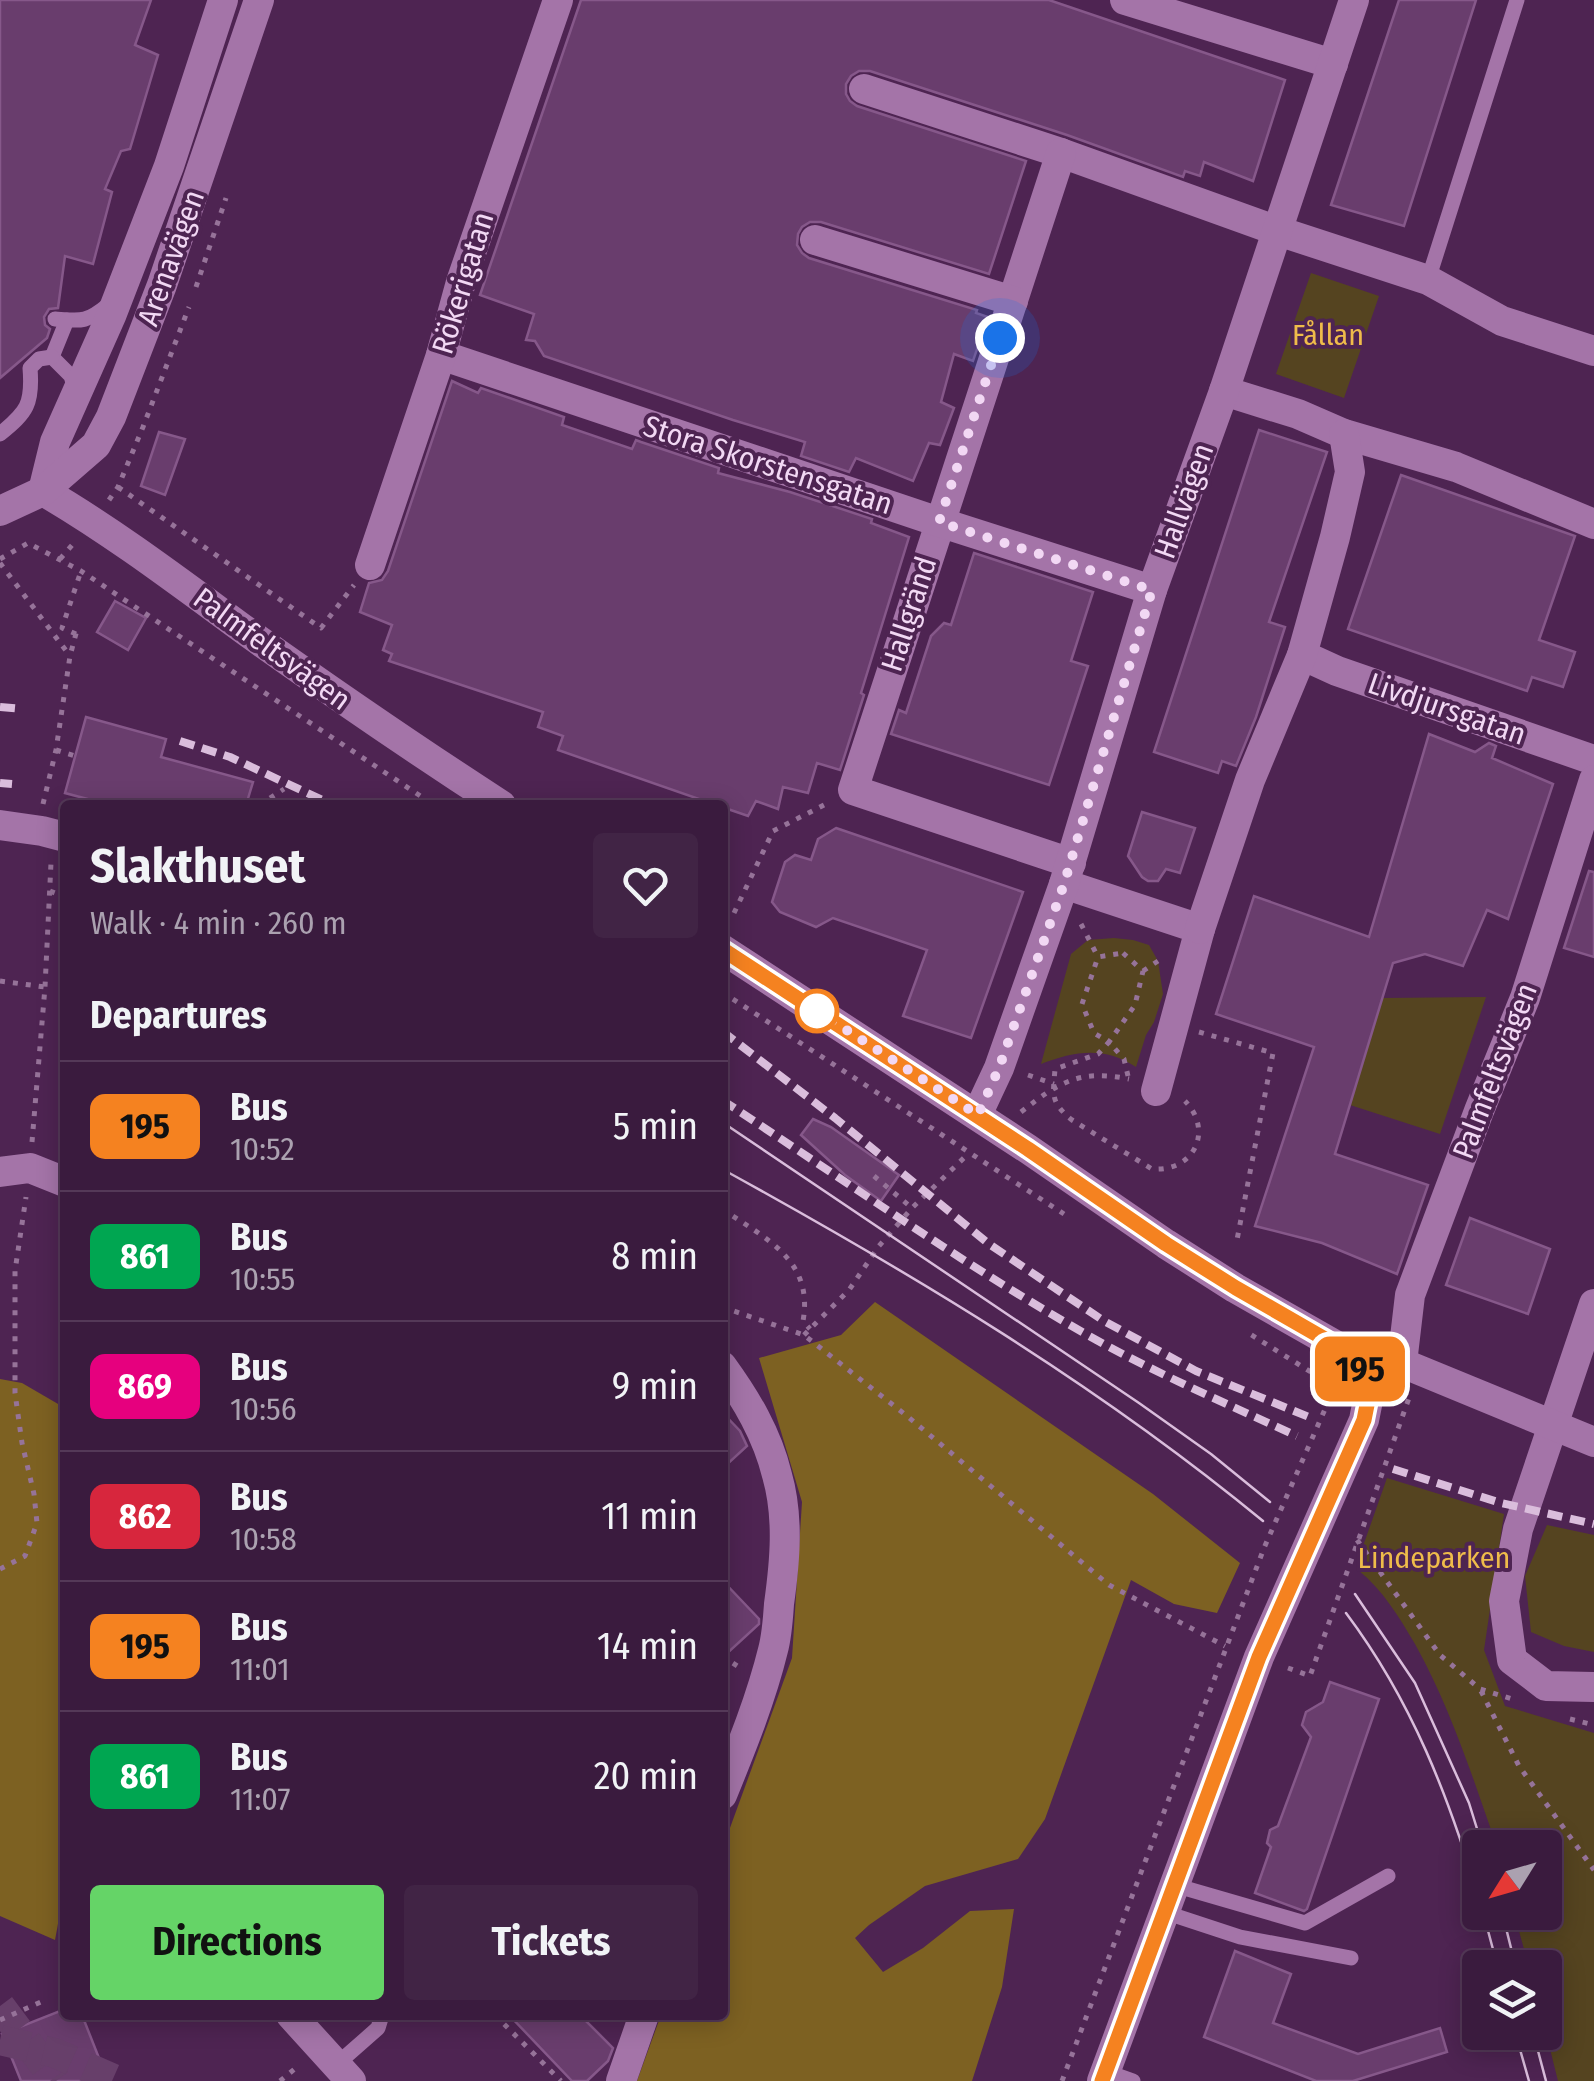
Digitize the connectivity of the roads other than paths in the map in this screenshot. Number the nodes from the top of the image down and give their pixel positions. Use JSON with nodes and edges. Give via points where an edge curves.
{"nodes":[{"id":1,"x":222,"y":0,"type":"edge"},
{"id":2,"x":259,"y":0,"type":"edge"},
{"id":3,"x":558,"y":0,"type":"edge"},
{"id":4,"x":1126,"y":0,"type":"edge"},
{"id":5,"x":1354,"y":0,"type":"edge"},
{"id":6,"x":1517,"y":0,"type":"edge"},
{"id":7,"x":1334,"y":64,"type":"junction"},
{"id":8,"x":864,"y":89,"type":"dead end"},
{"id":9,"x":1061,"y":153,"type":"junction"},
{"id":10,"x":1278,"y":230,"type":"junction"},
{"id":11,"x":815,"y":240,"type":"dead end"},
{"id":12,"x":1428,"y":280,"type":"junction"},
{"id":13,"x":1012,"y":301,"type":"junction"},
{"id":14,"x":97,"y":333,"type":"junction"},
{"id":15,"x":1594,"y":351,"type":"edge"},
{"id":16,"x":52,"y":356,"type":"junction"},
{"id":17,"x":441,"y":356,"type":"junction"},
{"id":18,"x":1224,"y":392,"type":"junction"},
{"id":19,"x":77,"y":394,"type":"junction"},
{"id":20,"x":0,"y":434,"type":"edge"},
{"id":21,"x":1344,"y":434,"type":"junction"},
{"id":22,"x":44,"y":492,"type":"junction"},
{"id":23,"x":0,"y":512,"type":"edge"},
{"id":24,"x":939,"y":522,"type":"junction"},
{"id":25,"x":1594,"y":524,"type":"edge"},
{"id":26,"x":370,"y":565,"type":"road end"},
{"id":27,"x":1152,"y":590,"type":"junction"},
{"id":28,"x":1302,"y":655,"type":"junction"},
{"id":29,"x":1594,"y":760,"type":"edge"},
{"id":30,"x":1594,"y":780,"type":"edge"},
{"id":31,"x":494,"y":800,"type":"edge"},
{"id":32,"x":0,"y":825,"type":"edge"},
{"id":33,"x":50,"y":825,"type":"edge"},
{"id":34,"x":1067,"y":873,"type":"junction"},
{"id":35,"x":1200,"y":929,"type":"junction"},
{"id":36,"x":728,"y":953,"type":"edge"},
{"id":37,"x":1156,"y":1091,"type":"road end"},
{"id":38,"x":978,"y":1115,"type":"junction"},
{"id":39,"x":15,"y":1170,"type":"edge"},
{"id":40,"x":60,"y":1181,"type":"edge"},
{"id":41,"x":1594,"y":1304,"type":"edge"},
{"id":42,"x":1352,"y":1360,"type":"junction"},
{"id":43,"x":1411,"y":1367,"type":"junction"},
{"id":44,"x":728,"y":1374,"type":"edge"},
{"id":45,"x":1551,"y":1426,"type":"junction"},
{"id":46,"x":1594,"y":1442,"type":"edge"},
{"id":47,"x":1594,"y":1687,"type":"edge"},
{"id":48,"x":728,"y":1778,"type":"edge"},
{"id":49,"x":1388,"y":1876,"type":"dead end"},
{"id":50,"x":1169,"y":1898,"type":"junction"},
{"id":51,"x":1351,"y":1958,"type":"dead end"},
{"id":52,"x":295,"y":2020,"type":"edge"},
{"id":53,"x":380,"y":2020,"type":"edge"},
{"id":54,"x":642,"y":2020,"type":"edge"},
{"id":55,"x":343,"y":2073,"type":"edge"},
{"id":56,"x":1113,"y":2078,"type":"edge"},
{"id":57,"x":621,"y":2081,"type":"edge"}],
"edges":[{"from":1,"to":14,"type":"street","name":"Arenavägen","via":[[169,166]]},
{"from":2,"to":14,"type":"street","name":"Arenavägen","via":[[174,250]]},
{"from":3,"to":17,"type":"street","name":"Rökerigatan"},
{"from":4,"to":7,"type":"street"},
{"from":5,"to":7,"type":"street","name":"Hallvägen"},
{"from":6,"to":12,"type":"lane"},
{"from":7,"to":10,"type":"street","name":"Hallvägen"},
{"from":8,"to":9,"type":"street"},
{"from":9,"to":10,"type":"street"},
{"from":9,"to":13,"type":"street","name":"Hallgränd"},
{"from":10,"to":12,"type":"street"},
{"from":10,"to":18,"type":"street","name":"Hallvägen"},
{"from":11,"to":13,"type":"street"},
{"from":12,"to":15,"type":"street","via":[[1502,321]]},
{"from":13,"to":24,"type":"street","name":"Hallgränd"},
{"from":14,"to":16,"type":"lane"},
{"from":14,"to":19,"type":"street","name":"Arenavägen"},
{"from":14,"to":22,"type":"street","name":"Arenavägen","via":[[111,417],[96,445]]},
{"from":16,"to":19,"type":"lane"},
{"from":16,"to":20,"type":"lane","via":[[30,368],[32,392],[24,414]]},
{"from":17,"to":24,"type":"street","name":"Stora Skorstensgatan"},
{"from":17,"to":26,"type":"street","name":"Rökerigatan"},
{"from":18,"to":21,"type":"street"},
{"from":18,"to":27,"type":"street","name":"Hallvägen"},
{"from":19,"to":22,"type":"street","name":"Arenavägen","via":[[55,442]]},
{"from":21,"to":25,"type":"street","via":[[1456,467]]},
{"from":21,"to":28,"type":"street","via":[[1350,472]]},
{"from":22,"to":23,"type":"street","name":"Arenavägen"},
{"from":22,"to":31,"type":"street","name":"Palmfeltsvägen"},
{"from":24,"to":27,"type":"street","name":"Stora Skorstensgatan"},
{"from":24,"to":34,"type":"street","name":"Hallgränd","via":[[852,790]]},
{"from":27,"to":34,"type":"street","name":"Hallvägen"},
{"from":28,"to":29,"type":"street","name":"Livdjursgatan"},
{"from":28,"to":35,"type":"street","via":[[1250,780]]},
{"from":30,"to":43,"type":"street","name":"Palmfeltsvägen","via":[[1525,998],[1410,1295]]},
{"from":32,"to":33,"type":"street"},
{"from":34,"to":35,"type":"street"},
{"from":34,"to":38,"type":"street","name":"Hallvägen"},
{"from":35,"to":37,"type":"street"},
{"from":36,"to":38,"type":"street"},
{"from":38,"to":42,"type":"street"},
{"from":39,"to":40,"type":"street"},
{"from":41,"to":45,"type":"street"},
{"from":42,"to":43,"type":"street"},
{"from":42,"to":50,"type":"street","via":[[1369,1395],[1364,1420],[1259,1657]]},
{"from":43,"to":45,"type":"street"},
{"from":44,"to":48,"type":"street","via":[[765,1437],[785,1520],[774,1648]]},
{"from":45,"to":46,"type":"street"},
{"from":45,"to":47,"type":"street","via":[[1518,1528],[1504,1601],[1512,1660],[1546,1686]]},
{"from":49,"to":50,"type":"lane","via":[[1305,1922]]},
{"from":50,"to":51,"type":"lane","via":[[1240,1937]]},
{"from":50,"to":56,"type":"street"},
{"from":52,"to":55,"type":"street"},
{"from":53,"to":55,"type":"lane"},
{"from":54,"to":57,"type":"street"}]}
